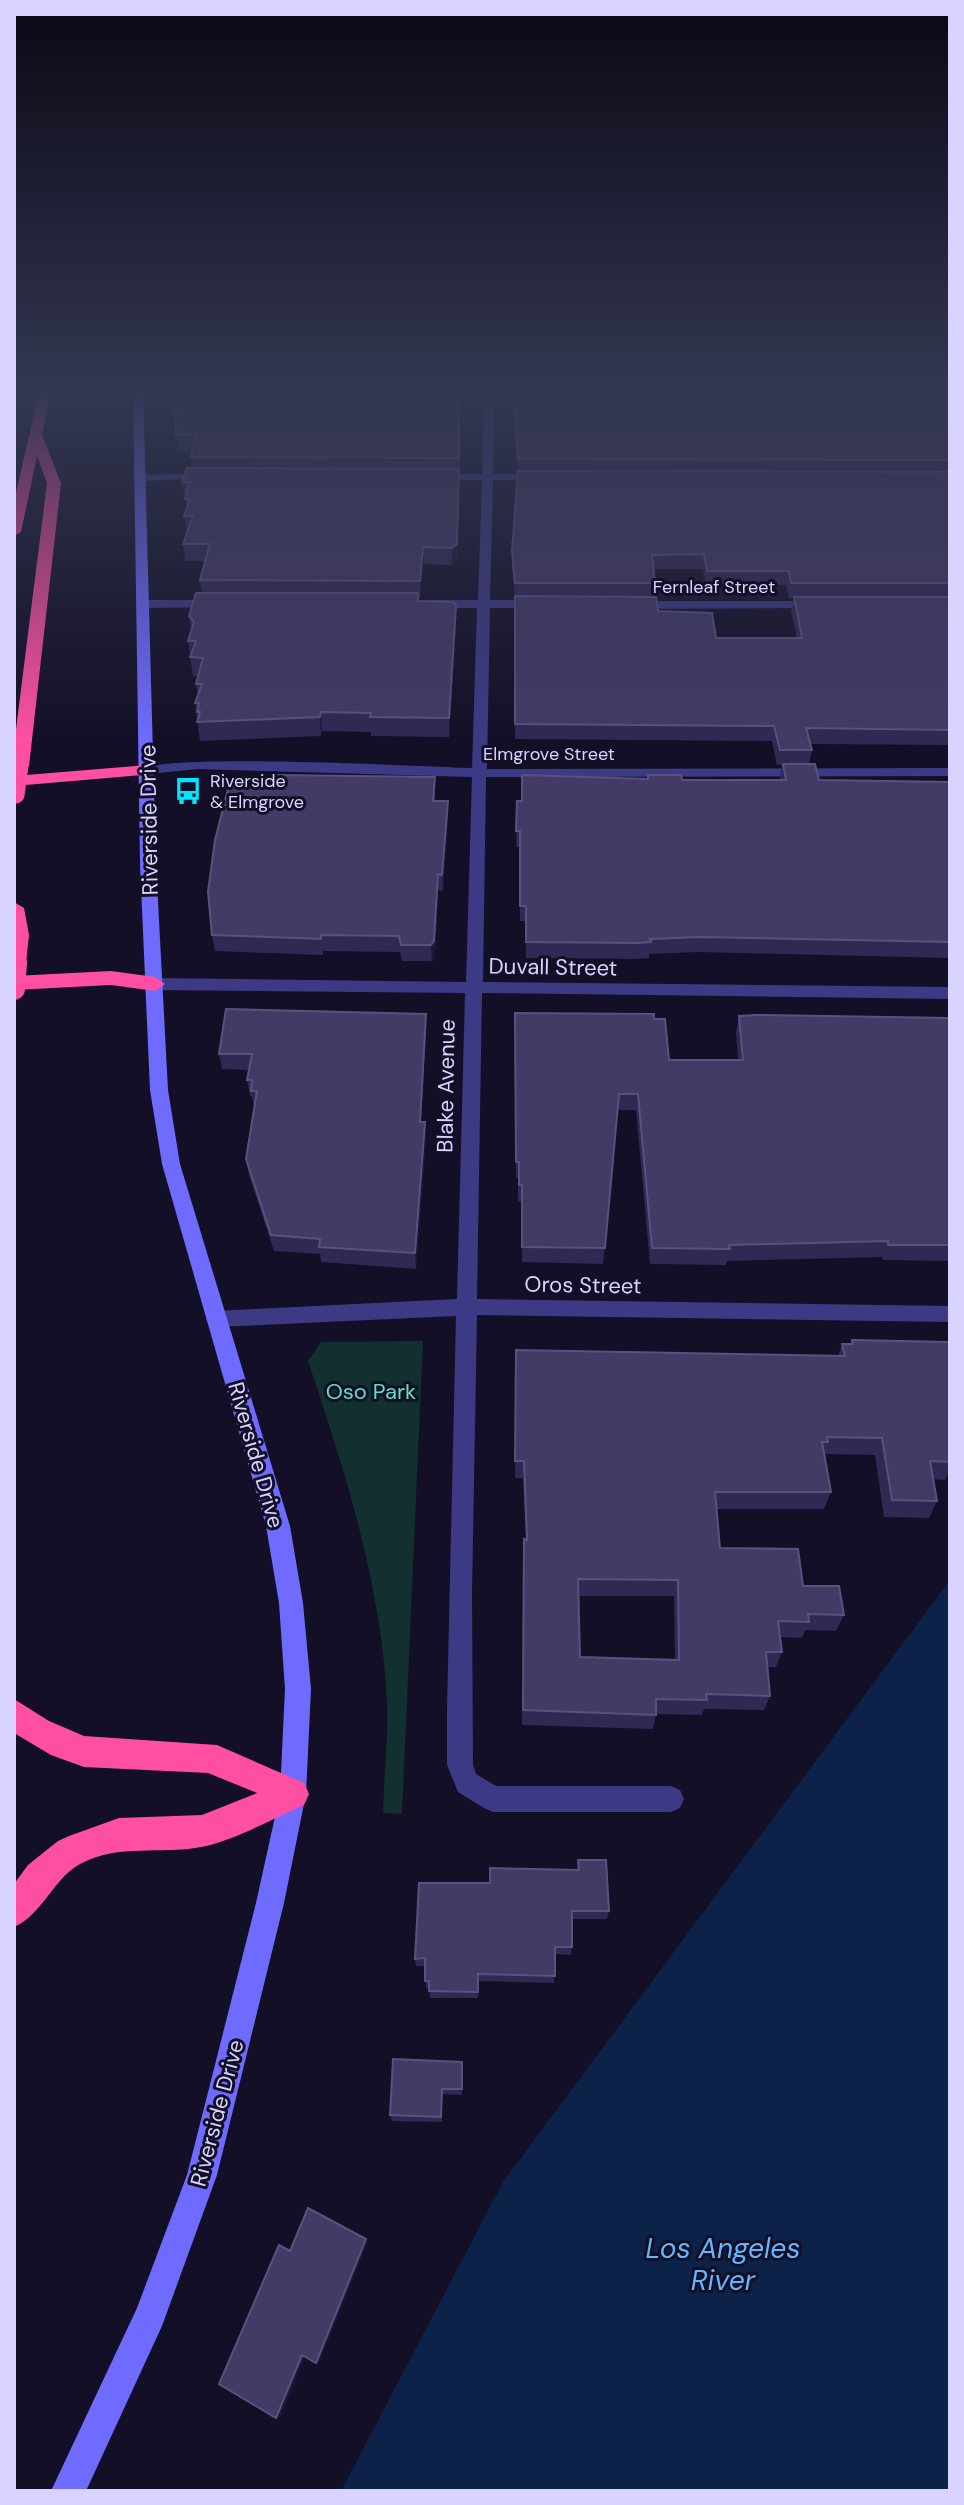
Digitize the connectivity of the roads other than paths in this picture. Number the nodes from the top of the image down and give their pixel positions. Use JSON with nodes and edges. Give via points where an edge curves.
{"nodes":[{"id":1,"x":20,"y":505,"type":"edge"},
{"id":2,"x":51,"y":505,"type":"edge"},
{"id":3,"x":139,"y":505,"type":"edge"},
{"id":4,"x":487,"y":505,"type":"edge"},
{"id":5,"x":14,"y":532,"type":"edge"},
{"id":6,"x":142,"y":604,"type":"junction"},
{"id":7,"x":233,"y":604,"type":"edge"},
{"id":8,"x":422,"y":604,"type":"edge"},
{"id":9,"x":485,"y":604,"type":"junction"},
{"id":10,"x":562,"y":604,"type":"edge"},
{"id":11,"x":609,"y":605,"type":"edge"},
{"id":12,"x":826,"y":605,"type":"edge"},
{"id":13,"x":148,"y":770,"type":"junction"},
{"id":14,"x":950,"y":772,"type":"edge"},
{"id":15,"x":481,"y":773,"type":"junction"},
{"id":16,"x":16,"y":787,"type":"edge"},
{"id":17,"x":14,"y":908,"type":"edge"},
{"id":18,"x":15,"y":978,"type":"edge"},
{"id":19,"x":155,"y":984,"type":"junction"},
{"id":20,"x":471,"y":988,"type":"junction"},
{"id":21,"x":950,"y":993,"type":"edge"},
{"id":22,"x":467,"y":1307,"type":"junction"},
{"id":23,"x":950,"y":1314,"type":"edge"},
{"id":24,"x":216,"y":1319,"type":"junction"},
{"id":25,"x":14,"y":1714,"type":"edge"},
{"id":26,"x":293,"y":1794,"type":"junction"},
{"id":27,"x":671,"y":1799,"type":"dead end"},
{"id":28,"x":14,"y":1910,"type":"edge"},
{"id":29,"x":68,"y":2491,"type":"edge"}],
"edges":[{"from":1,"to":5,"type":"highway"},
{"from":2,"to":16,"type":"highway"},
{"from":3,"to":6,"type":"main road","name":"Riverside Drive"},
{"from":4,"to":9,"type":"street","name":"Blake Avenue"},
{"from":6,"to":7,"type":"street"},
{"from":6,"to":13,"type":"main road","name":"Riverside Drive"},
{"from":8,"to":9,"type":"street"},
{"from":9,"to":10,"type":"street"},
{"from":9,"to":15,"type":"street","name":"Blake Avenue"},
{"from":11,"to":12,"type":"street","name":"Fernleaf Street"},
{"from":13,"to":15,"type":"street","name":"Elmgrove Street","via":[[198,765]]},
{"from":13,"to":16,"type":"highway"},
{"from":13,"to":19,"type":"main road","name":"Riverside Drive"},
{"from":14,"to":15,"type":"street","name":"Elmgrove Street"},
{"from":15,"to":20,"type":"street","name":"Blake Avenue"},
{"from":17,"to":18,"type":"highway","via":[[19,935]]},
{"from":18,"to":19,"type":"highway","via":[[111,978]]},
{"from":19,"to":20,"type":"street","name":"Duvall Street"},
{"from":19,"to":24,"type":"main road","name":"Riverside Drive","via":[[159,1090],[171,1164]]},
{"from":20,"to":21,"type":"street","name":"Duvall Street"},
{"from":20,"to":22,"type":"street","name":"Blake Avenue"},
{"from":22,"to":23,"type":"street","name":"Oros Street"},
{"from":22,"to":24,"type":"street","name":"Oros Street"},
{"from":22,"to":27,"type":"street","name":"Blake Avenue","via":[[458,1646],[460,1765],[467,1783],[493,1799]]},
{"from":24,"to":26,"type":"main road","name":"Riverside Drive","via":[[278,1526],[291,1603],[298,1689]]},
{"from":25,"to":26,"type":"highway","via":[[63,1745],[108,1758],[211,1758]]},
{"from":26,"to":28,"type":"highway","via":[[202,1831],[119,1834],[69,1852]]},
{"from":26,"to":29,"type":"main road","name":"Riverside Drive","via":[[202,2175],[151,2315]]}]}
